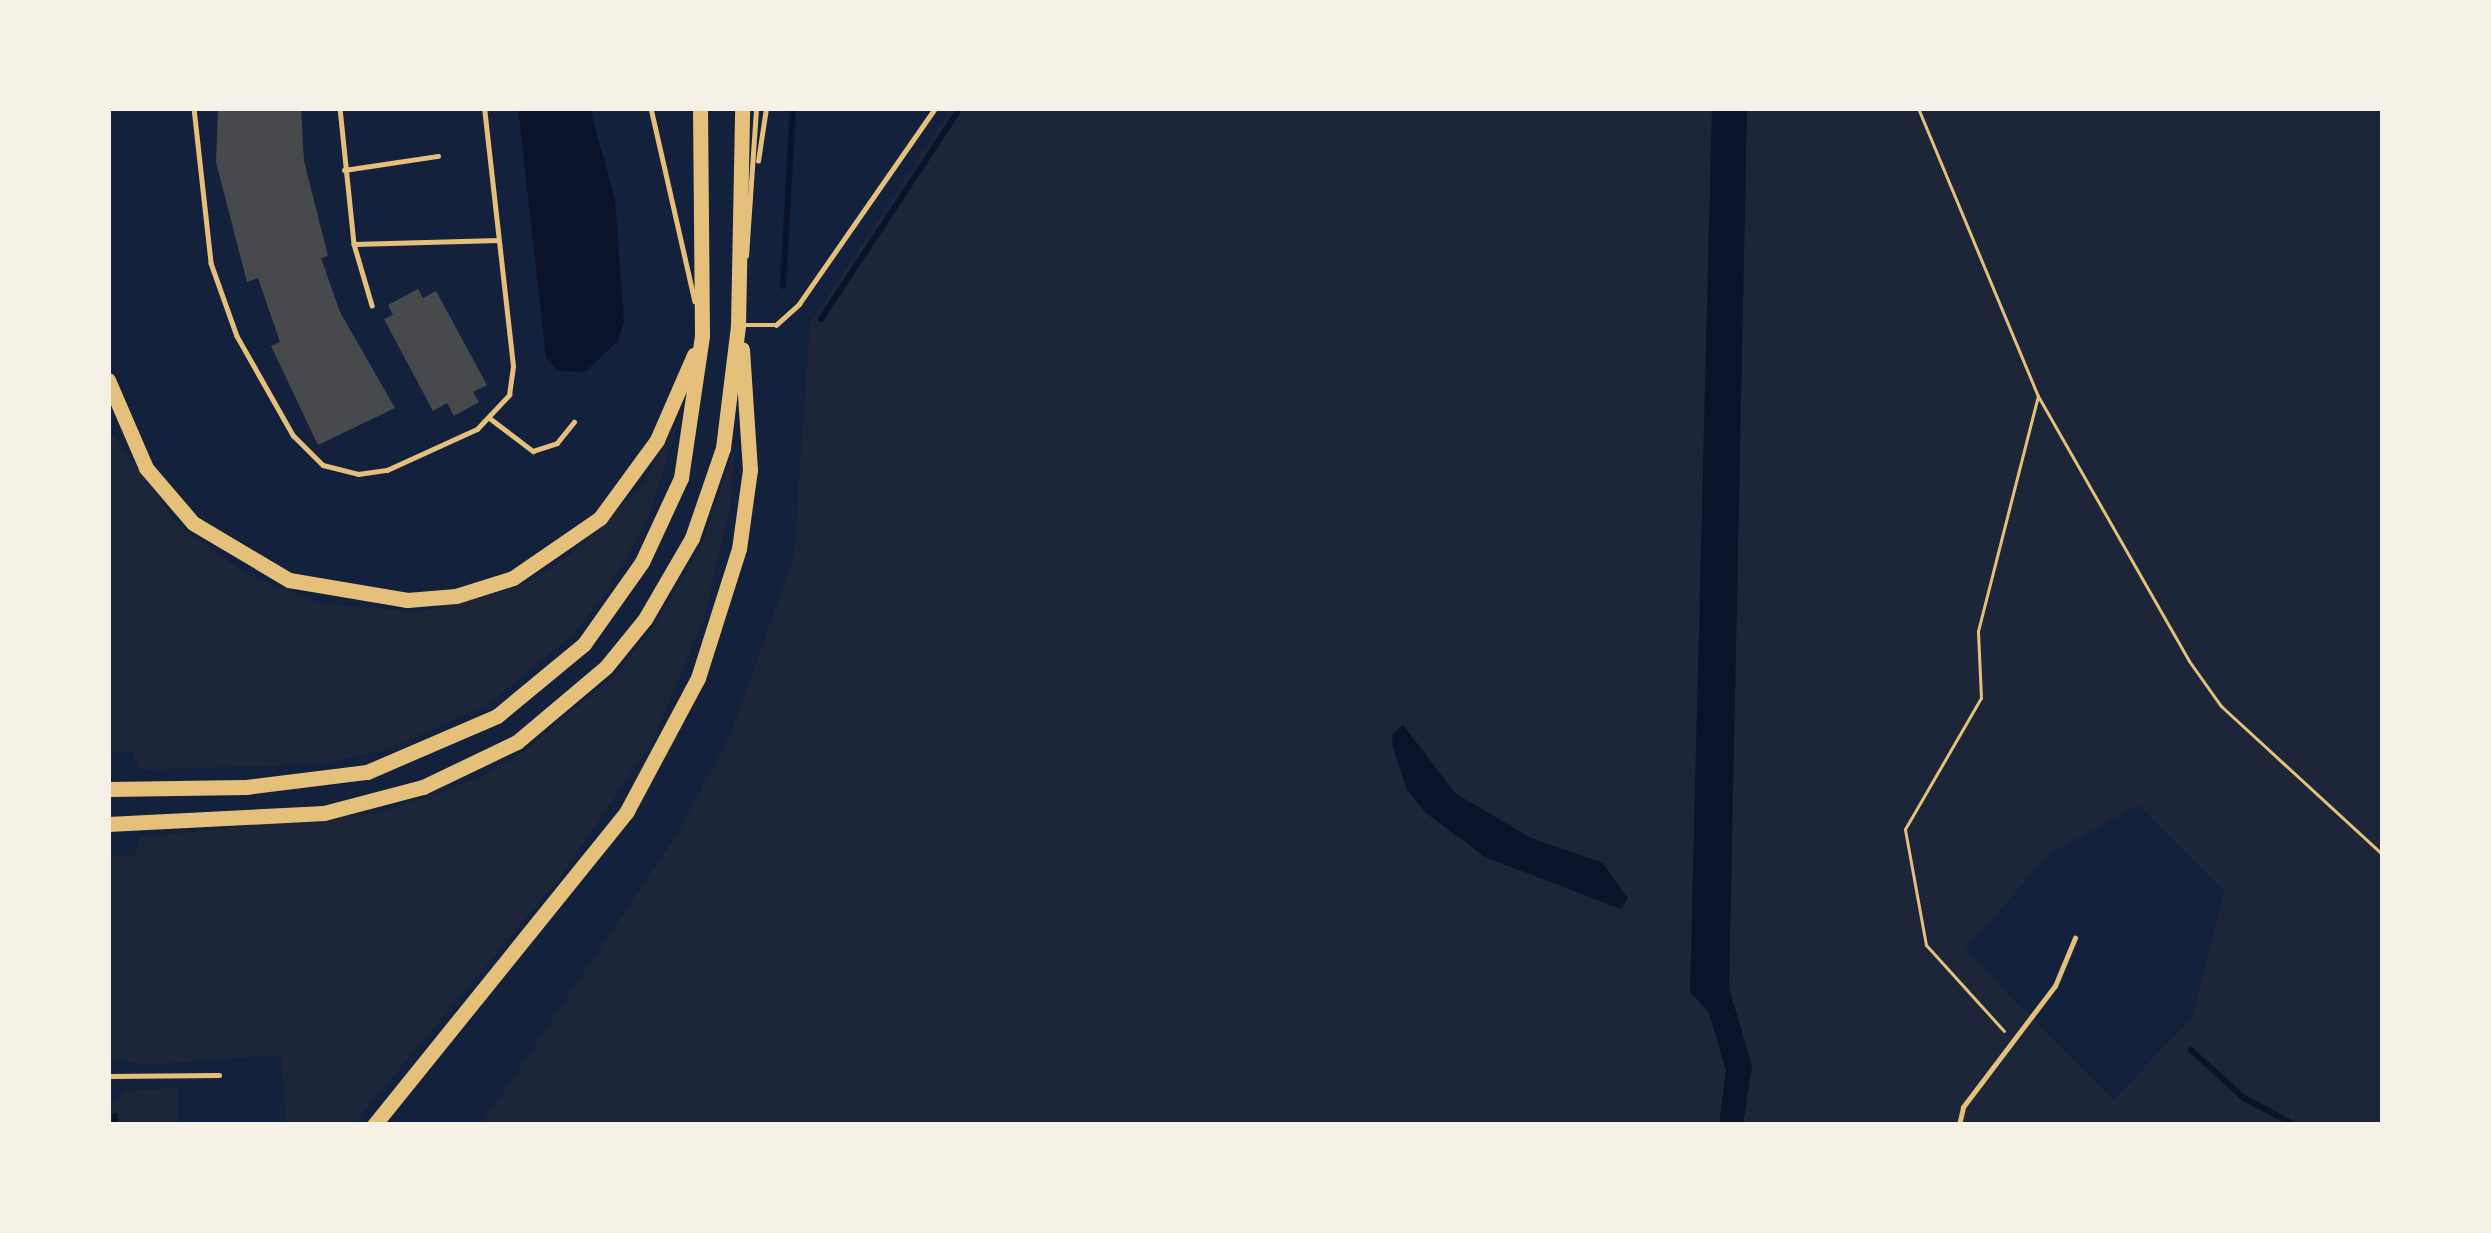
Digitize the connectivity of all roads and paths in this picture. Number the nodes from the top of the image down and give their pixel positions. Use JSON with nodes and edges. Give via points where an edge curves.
{"nodes":[{"id":1,"x":194,"y":108,"type":"edge"},
{"id":2,"x":340,"y":108,"type":"edge"},
{"id":3,"x":484,"y":108,"type":"edge"},
{"id":4,"x":651,"y":108,"type":"edge"},
{"id":5,"x":738,"y":108,"type":"edge"},
{"id":6,"x":757,"y":108,"type":"edge"},
{"id":7,"x":766,"y":108,"type":"edge"},
{"id":8,"x":935,"y":108,"type":"edge"},
{"id":9,"x":1918,"y":108,"type":"edge"},
{"id":10,"x":700,"y":111,"type":"edge"},
{"id":11,"x":437,"y":156,"type":"dead end"},
{"id":12,"x":344,"y":170,"type":"junction"},
{"id":13,"x":755,"y":178,"type":"junction"},
{"id":14,"x":498,"y":240,"type":"junction"},
{"id":15,"x":354,"y":244,"type":"junction"},
{"id":16,"x":372,"y":305,"type":"dead end"},
{"id":17,"x":738,"y":325,"type":"junction"},
{"id":18,"x":701,"y":332,"type":"junction"},
{"id":19,"x":108,"y":380,"type":"edge"},
{"id":20,"x":2038,"y":396,"type":"junction"},
{"id":21,"x":491,"y":419,"type":"junction"},
{"id":22,"x":574,"y":422,"type":"dead end"},
{"id":23,"x":108,"y":789,"type":"edge"},
{"id":24,"x":108,"y":824,"type":"edge"},
{"id":25,"x":2383,"y":855,"type":"edge"},
{"id":26,"x":2075,"y":938,"type":"dead end"},
{"id":27,"x":2012,"y":1042,"type":"junction"},
{"id":28,"x":219,"y":1075,"type":"dead end"},
{"id":29,"x":108,"y":1076,"type":"edge"},
{"id":30,"x":374,"y":1125,"type":"edge"},
{"id":31,"x":1959,"y":1125,"type":"edge"}],
"edges":[{"from":1,"to":21,"type":"lane","via":[[211,263],[237,336],[293,435],[323,465],[358,474],[407,461]]},
{"from":2,"to":12,"type":"lane"},
{"from":3,"to":14,"type":"lane"},
{"from":4,"to":18,"type":"lane"},
{"from":5,"to":17,"type":"main road"},
{"from":6,"to":13,"type":"lane"},
{"from":7,"to":13,"type":"lane"},
{"from":8,"to":17,"type":"lane","via":[[799,304],[776,325]]},
{"from":9,"to":20,"type":"path"},
{"from":10,"to":18,"type":"main road"},
{"from":11,"to":12,"type":"lane"},
{"from":12,"to":15,"type":"lane"},
{"from":13,"to":17,"type":"lane"},
{"from":14,"to":15,"type":"lane"},
{"from":14,"to":21,"type":"lane","via":[[513,381]]},
{"from":15,"to":16,"type":"lane"},
{"from":17,"to":24,"type":"main road","via":[[723,448],[692,538],[646,619],[551,717],[470,768],[372,802]]},
{"from":17,"to":30,"type":"main road","via":[[751,409],[749,470],[739,549],[698,678],[614,830]]},
{"from":18,"to":19,"type":"main road","via":[[657,440],[600,518],[513,578],[456,596],[337,594],[243,557],[193,523],[146,468]]},
{"from":18,"to":23,"type":"main road","via":[[681,478],[662,524],[584,644],[530,692],[457,739],[367,772]]},
{"from":20,"to":25,"type":"path","via":[[2221,706]]},
{"from":20,"to":27,"type":"path","via":[[1978,631],[1981,698],[1905,829],[1926,945]]},
{"from":21,"to":22,"type":"lane","via":[[533,451],[557,443]]},
{"from":26,"to":27,"type":"lane","via":[[2055,986]]},
{"from":27,"to":31,"type":"lane","via":[[1963,1107]]},
{"from":28,"to":29,"type":"lane"}]}
